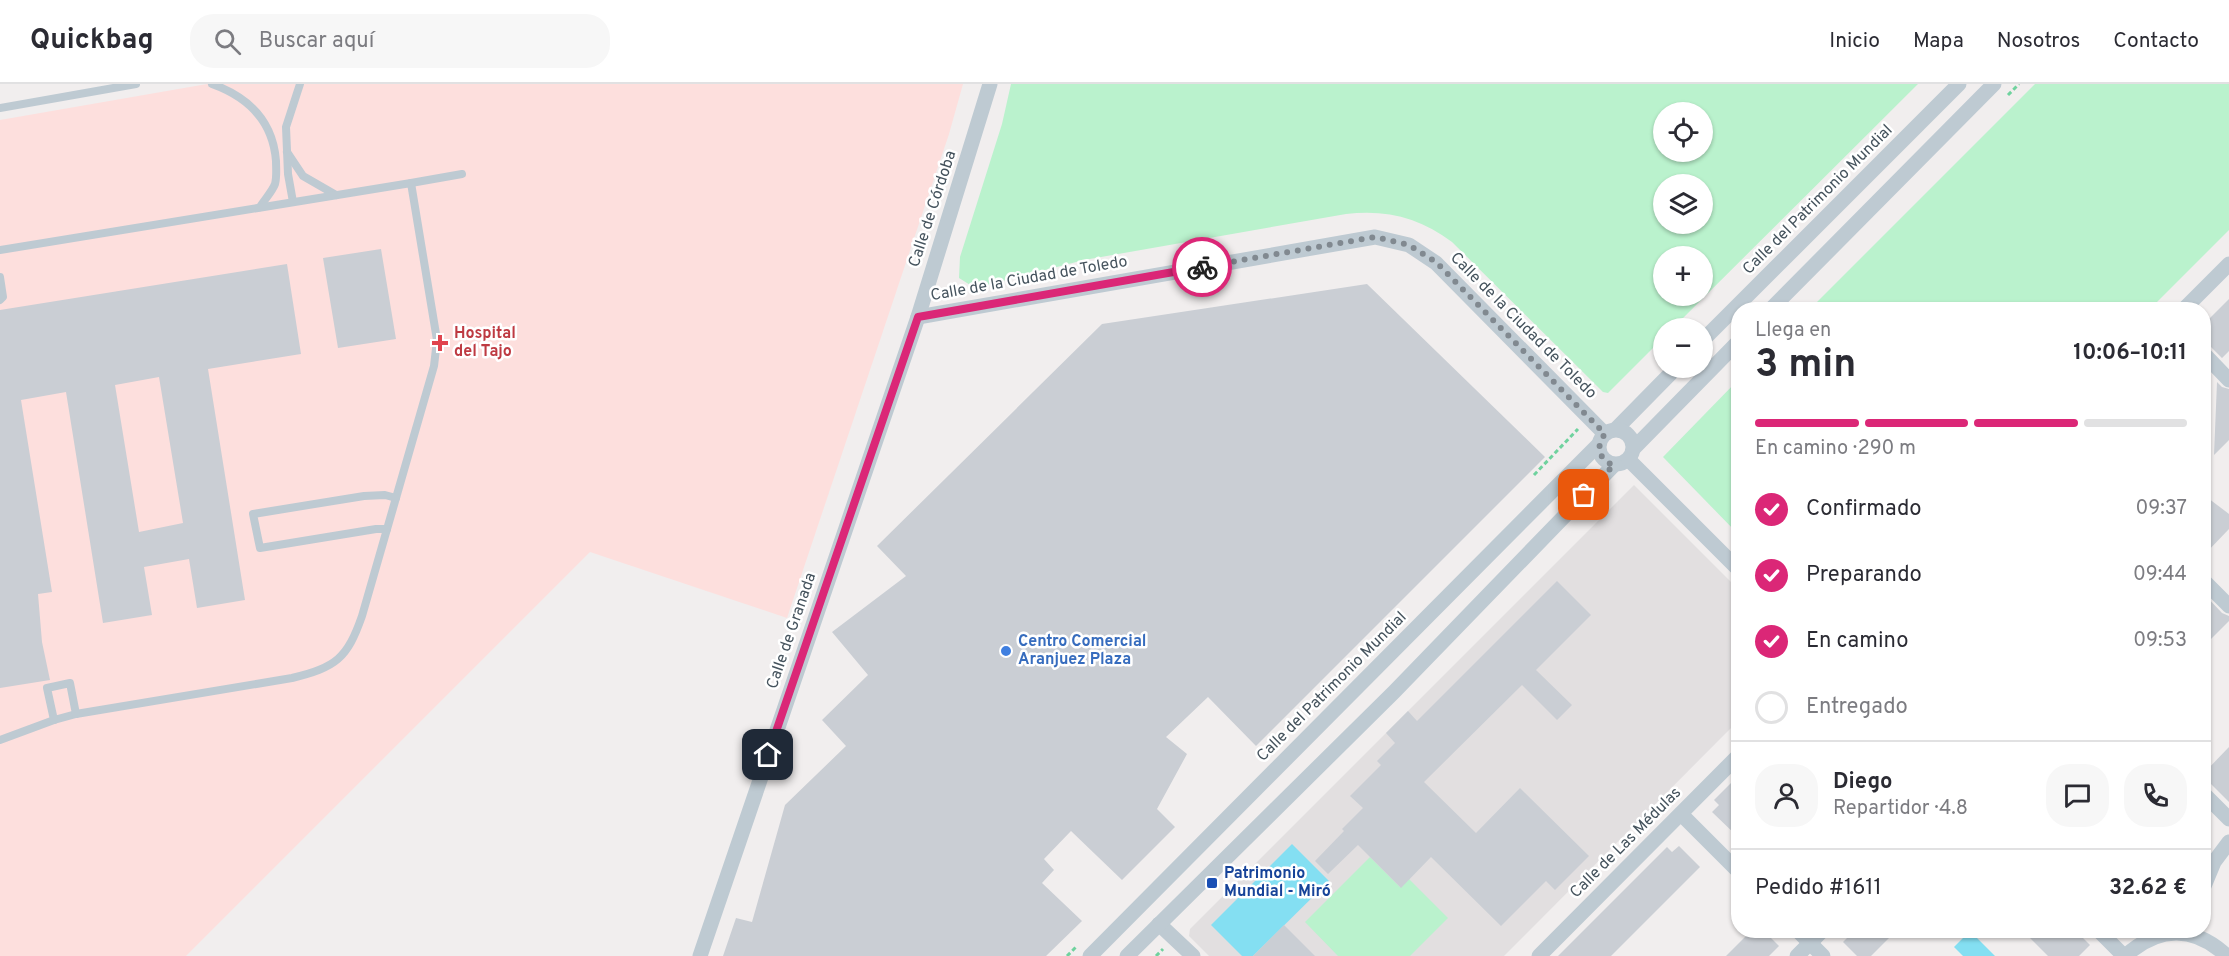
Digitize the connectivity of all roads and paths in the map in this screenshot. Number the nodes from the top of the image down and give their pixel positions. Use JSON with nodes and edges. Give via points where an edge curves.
{"nodes":[{"id":1,"x":136,"y":84,"type":"edge"},
{"id":2,"x":212,"y":84,"type":"edge"},
{"id":3,"x":300,"y":84,"type":"edge"},
{"id":4,"x":982,"y":84,"type":"edge"},
{"id":5,"x":990,"y":84,"type":"edge"},
{"id":6,"x":1959,"y":84,"type":"edge"},
{"id":7,"x":1994,"y":84,"type":"edge"},
{"id":8,"x":0,"y":108,"type":"edge"},
{"id":9,"x":982,"y":111,"type":"junction"},
{"id":10,"x":286,"y":152,"type":"junction"},
{"id":11,"x":462,"y":174,"type":"dead end"},
{"id":12,"x":411,"y":183,"type":"junction"},
{"id":13,"x":336,"y":195,"type":"junction"},
{"id":14,"x":293,"y":202,"type":"junction"},
{"id":15,"x":260,"y":207,"type":"junction"},
{"id":16,"x":0,"y":250,"type":"edge"},
{"id":17,"x":2229,"y":264,"type":"edge"},
{"id":18,"x":0,"y":277,"type":"edge"},
{"id":19,"x":0,"y":300,"type":"edge"},
{"id":20,"x":1741,"y":302,"type":"edge"},
{"id":21,"x":1778,"y":302,"type":"edge"},
{"id":22,"x":2191,"y":302,"type":"edge"},
{"id":23,"x":1731,"y":312,"type":"edge"},
{"id":24,"x":918,"y":317,"type":"junction"},
{"id":25,"x":1713,"y":330,"type":"edge"},
{"id":26,"x":1731,"y":349,"type":"edge"},
{"id":27,"x":2211,"y":361,"type":"edge"},
{"id":28,"x":1666,"y":378,"type":"edge"},
{"id":29,"x":2229,"y":380,"type":"edge"},
{"id":30,"x":1573,"y":422,"type":"dead end"},
{"id":31,"x":1607,"y":436,"type":"junction"},
{"id":32,"x":1626,"y":457,"type":"junction"},
{"id":33,"x":1534,"y":475,"type":"dead end"},
{"id":34,"x":396,"y":498,"type":"junction"},
{"id":35,"x":387,"y":529,"type":"junction"},
{"id":36,"x":1731,"y":561,"type":"edge"},
{"id":37,"x":2211,"y":588,"type":"edge"},
{"id":38,"x":2229,"y":606,"type":"edge"},
{"id":39,"x":76,"y":714,"type":"junction"},
{"id":40,"x":54,"y":720,"type":"junction"},
{"id":41,"x":0,"y":740,"type":"edge"},
{"id":42,"x":1731,"y":763,"type":"edge"},
{"id":43,"x":2211,"y":801,"type":"edge"},
{"id":44,"x":1681,"y":814,"type":"junction"},
{"id":45,"x":2229,"y":819,"type":"edge"},
{"id":46,"x":2229,"y":842,"type":"edge"},
{"id":47,"x":1731,"y":864,"type":"edge"},
{"id":48,"x":2211,"y":869,"type":"edge"},
{"id":49,"x":1159,"y":924,"type":"junction"},
{"id":50,"x":1805,"y":938,"type":"edge"},
{"id":51,"x":1815,"y":938,"type":"edge"},
{"id":52,"x":2106,"y":938,"type":"edge"},
{"id":53,"x":2152,"y":938,"type":"edge"},
{"id":54,"x":2204,"y":938,"type":"edge"},
{"id":55,"x":1810,"y":943,"type":"junction"},
{"id":56,"x":1165,"y":946,"type":"dead end"},
{"id":57,"x":700,"y":956,"type":"edge"},
{"id":58,"x":1090,"y":956,"type":"edge"},
{"id":59,"x":1127,"y":956,"type":"edge"},
{"id":60,"x":1156,"y":956,"type":"edge"},
{"id":61,"x":1193,"y":956,"type":"edge"},
{"id":62,"x":1539,"y":956,"type":"edge"},
{"id":63,"x":1797,"y":956,"type":"edge"},
{"id":64,"x":1823,"y":956,"type":"edge"},
{"id":65,"x":2124,"y":956,"type":"edge"},
{"id":66,"x":2227,"y":956,"type":"edge"}],
"edges":[{"from":1,"to":8,"type":"lane"},
{"from":2,"to":15,"type":"lane","via":[[237,95],[254,108],[267,126],[275,148],[275,184]]},
{"from":3,"to":10,"type":"lane","via":[[286,127]]},
{"from":4,"to":9,"type":"lane","name":"Calle de Córdoba"},
{"from":5,"to":9,"type":"street","name":"Calle de Córdoba"},
{"from":6,"to":20,"type":"street","name":"Calle del Patrimonio Mundial"},
{"from":7,"to":21,"type":"street"},
{"from":9,"to":24,"type":"street","name":"Calle de Córdoba"},
{"from":10,"to":13,"type":"lane","via":[[303,176]]},
{"from":10,"to":14,"type":"lane"},
{"from":11,"to":12,"type":"lane"},
{"from":12,"to":13,"type":"lane"},
{"from":12,"to":34,"type":"lane","via":[[437,340],[434,366]]},
{"from":13,"to":14,"type":"lane"},
{"from":14,"to":15,"type":"lane"},
{"from":15,"to":16,"type":"lane"},
{"from":17,"to":22,"type":"street"},
{"from":18,"to":19,"type":"lane"},
{"from":23,"to":25,"type":"street","name":"Calle del Patrimonio Mundial"},
{"from":24,"to":31,"type":"street","name":"Calle de la Ciudad de Toledo","via":[[1375,237],[1409,245],[1436,262]]},
{"from":24,"to":57,"type":"street","name":"Calle de Granada"},
{"from":26,"to":32,"type":"street"},
{"from":27,"to":29,"type":"street"},
{"from":28,"to":31,"type":"street","name":"Calle del Patrimonio Mundial"},
{"from":30,"to":33,"type":"path","via":[[1579,429]]},
{"from":31,"to":32,"type":"street","via":[[1627,433],[1633,442]]},
{"from":31,"to":32,"type":"street","via":[[1599,450],[1604,460]]},
{"from":31,"to":58,"type":"street","name":"Calle del Patrimonio Mundial"},
{"from":32,"to":36,"type":"street"},
{"from":32,"to":49,"type":"street"},
{"from":34,"to":35,"type":"lane"},
{"from":34,"to":35,"type":"lane","via":[[364,496],[253,514],[260,548]]},
{"from":35,"to":39,"type":"lane","via":[[358,627],[340,659],[319,671],[292,678]]},
{"from":37,"to":38,"type":"street"},
{"from":39,"to":40,"type":"lane"},
{"from":39,"to":40,"type":"lane","via":[[70,683],[47,688]]},
{"from":40,"to":41,"type":"lane"},
{"from":42,"to":44,"type":"street","name":"Calle de Las Médulas"},
{"from":43,"to":45,"type":"street"},
{"from":44,"to":47,"type":"street"},
{"from":44,"to":62,"type":"street","name":"Calle de Las Médulas"},
{"from":46,"to":48,"type":"street"},
{"from":49,"to":59,"type":"street"},
{"from":49,"to":61,"type":"street"},
{"from":50,"to":55,"type":"street"},
{"from":51,"to":55,"type":"street"},
{"from":52,"to":65,"type":"street"},
{"from":53,"to":65,"type":"street"},
{"from":54,"to":66,"type":"street"},
{"from":55,"to":63,"type":"street"},
{"from":55,"to":64,"type":"street"},
{"from":56,"to":60,"type":"path"}]}
